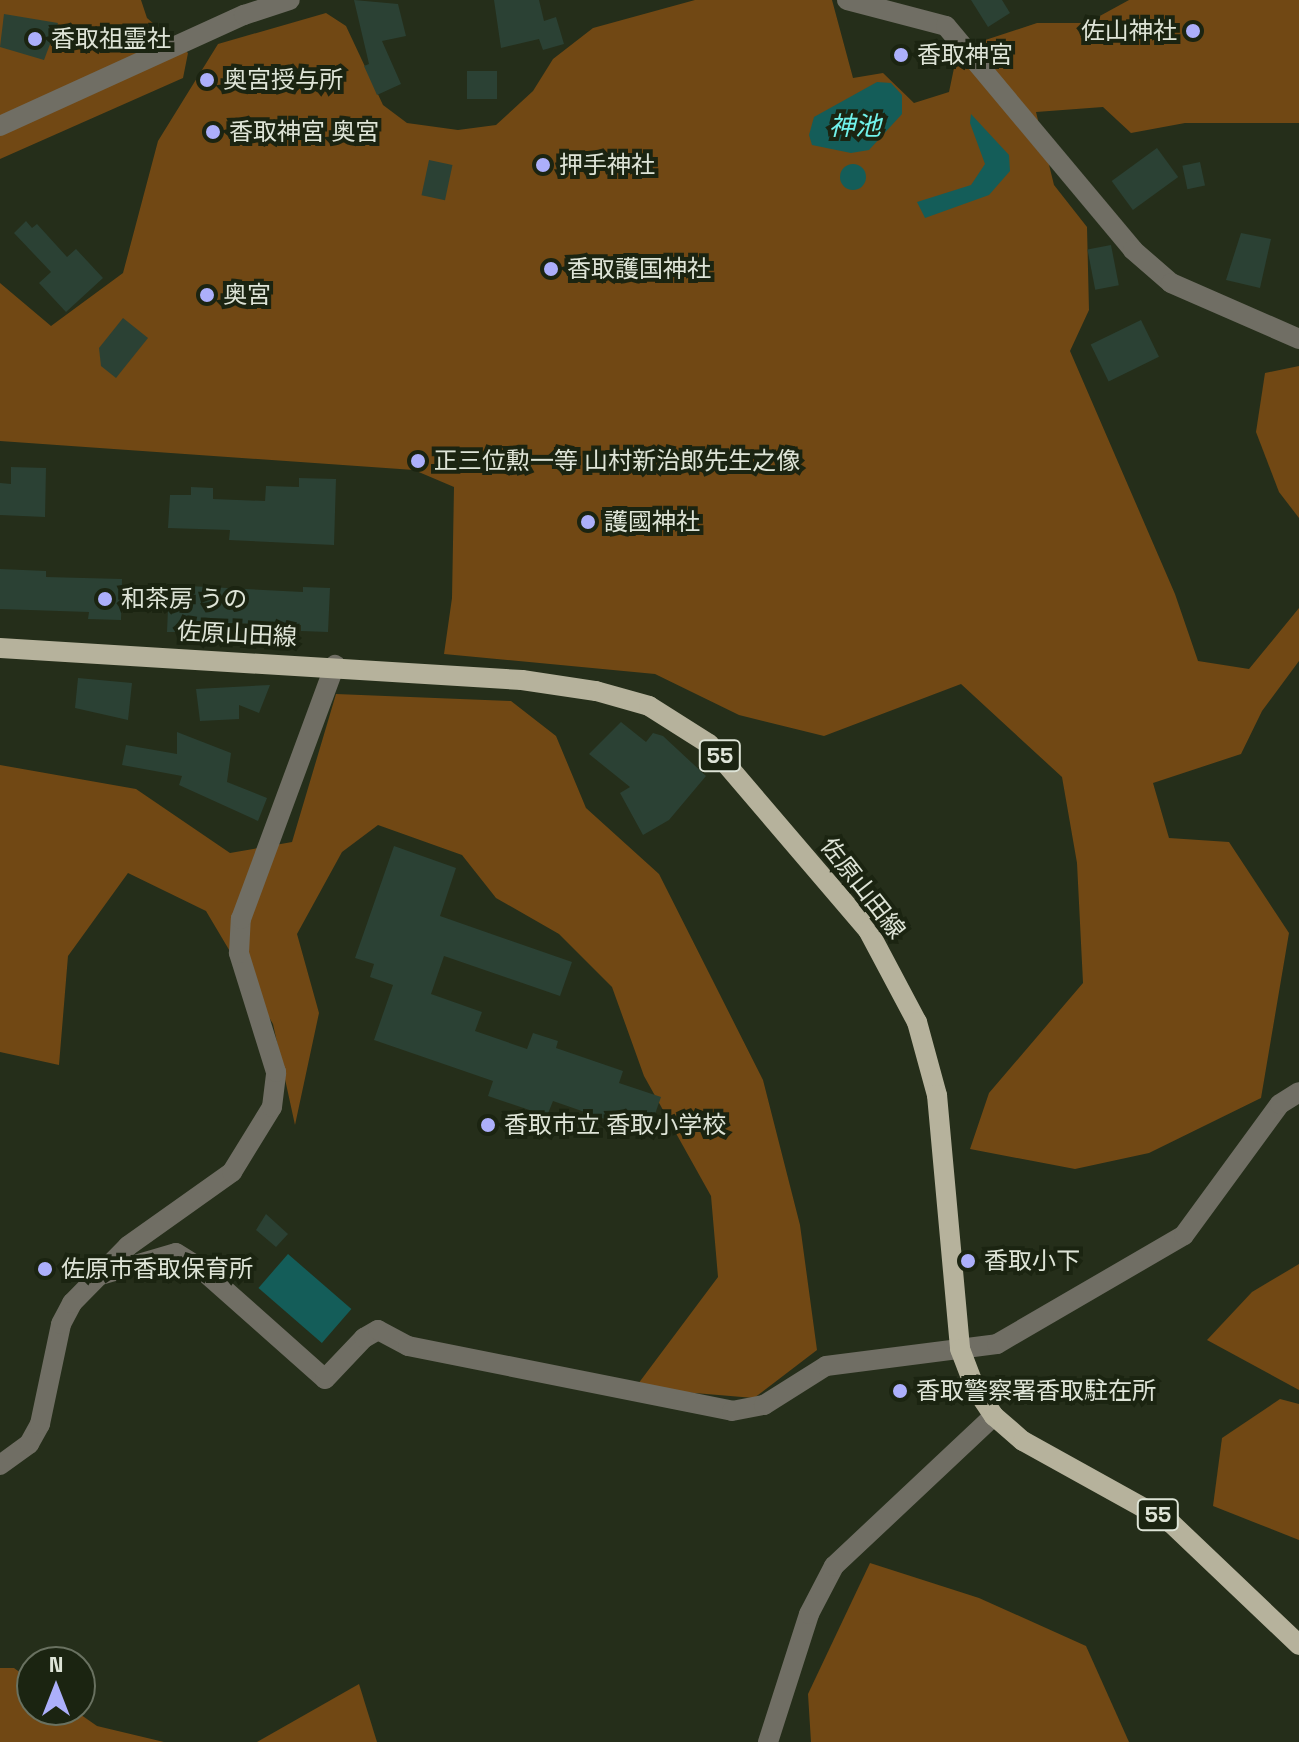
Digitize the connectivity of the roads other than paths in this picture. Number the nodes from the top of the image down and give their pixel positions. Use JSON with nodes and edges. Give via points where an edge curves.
{"nodes":[{"id":1,"x":290,"y":0,"type":"edge"},
{"id":2,"x":847,"y":0,"type":"edge"},
{"id":3,"x":241,"y":7,"type":"edge"},
{"id":4,"x":0,"y":126,"type":"edge"},
{"id":5,"x":1299,"y":339,"type":"edge"},
{"id":6,"x":0,"y":648,"type":"edge"},
{"id":7,"x":335,"y":665,"type":"junction"},
{"id":8,"x":1299,"y":1092,"type":"edge"},
{"id":9,"x":94,"y":1277,"type":"junction"},
{"id":10,"x":960,"y":1349,"type":"junction"},
{"id":11,"x":994,"y":1416,"type":"junction"},
{"id":12,"x":0,"y":1465,"type":"edge"},
{"id":13,"x":1299,"y":1645,"type":"edge"},
{"id":14,"x":768,"y":1742,"type":"edge"}],
"edges":[{"from":1,"to":3,"type":"street"},
{"from":2,"to":5,"type":"street","via":[[946,26],[1133,250],[1171,283]]},
{"from":3,"to":4,"type":"street"},
{"from":6,"to":7,"type":"main road","name":"佐原山田線","number":"55"},
{"from":7,"to":9,"type":"street","via":[[241,919],[239,953],[276,1072],[272,1107],[232,1172],[128,1246]]},
{"from":7,"to":10,"type":"main road","name":"佐原山田線","number":"55","via":[[596,691],[649,706],[709,744],[868,930],[917,1022],[937,1095]]},
{"from":8,"to":10,"type":"street","via":[[1280,1104],[1184,1235],[997,1344]]},
{"from":9,"to":10,"type":"street","via":[[176,1253],[325,1379],[378,1330],[408,1346],[732,1411],[764,1405],[826,1366]]},
{"from":9,"to":12,"type":"street","via":[[61,1324],[40,1424],[29,1444]]},
{"from":10,"to":11,"type":"main road","name":"佐原山田線","number":"55","via":[[975,1388]]},
{"from":11,"to":13,"type":"main road","name":"佐原山田線","number":"55","via":[[1023,1441],[1171,1523]]},
{"from":11,"to":14,"type":"street","via":[[834,1566],[809,1614]]}]}
